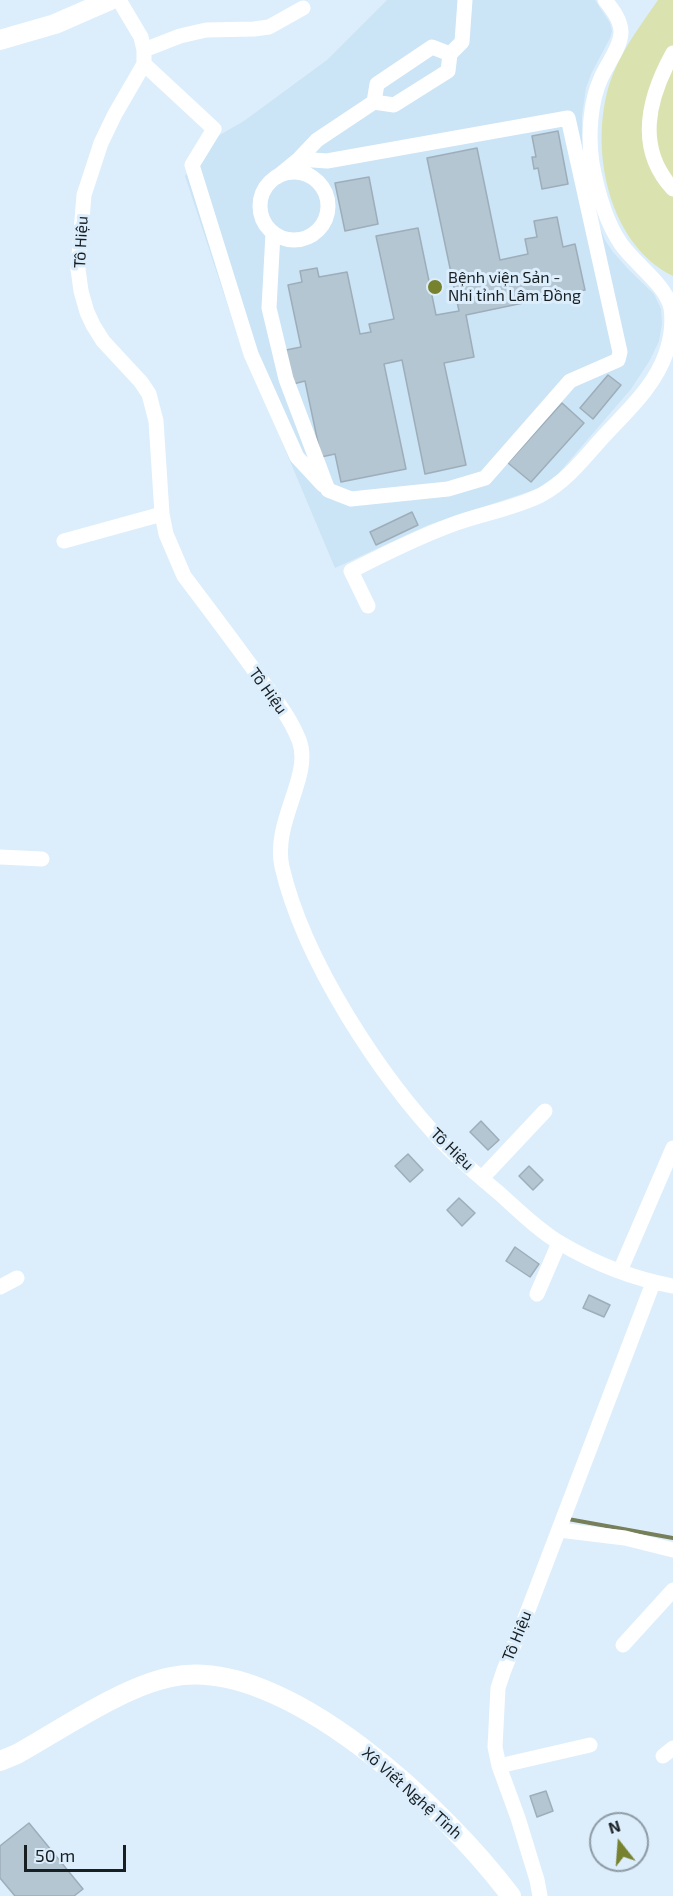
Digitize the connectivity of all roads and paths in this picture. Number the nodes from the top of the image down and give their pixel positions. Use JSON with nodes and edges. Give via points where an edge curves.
{"nodes":[{"id":1,"x":110,"y":0,"type":"edge"},
{"id":2,"x":119,"y":0,"type":"edge"},
{"id":3,"x":465,"y":0,"type":"edge"},
{"id":4,"x":605,"y":0,"type":"edge"},
{"id":5,"x":303,"y":8,"type":"dead end"},
{"id":6,"x":0,"y":40,"type":"edge"},
{"id":7,"x":673,"y":53,"type":"edge"},
{"id":8,"x":450,"y":54,"type":"junction"},
{"id":9,"x":144,"y":57,"type":"junction"},
{"id":10,"x":374,"y":102,"type":"junction"},
{"id":11,"x":299,"y":159,"type":"junction"},
{"id":12,"x":276,"y":177,"type":"junction"},
{"id":13,"x":673,"y":189,"type":"edge"},
{"id":14,"x":273,"y":233,"type":"junction"},
{"id":15,"x":328,"y":490,"type":"junction"},
{"id":16,"x":162,"y":514,"type":"junction"},
{"id":17,"x":64,"y":541,"type":"dead end"},
{"id":18,"x":368,"y":606,"type":"dead end"},
{"id":19,"x":0,"y":857,"type":"edge"},
{"id":20,"x":42,"y":859,"type":"dead end"},
{"id":21,"x":545,"y":1111,"type":"dead end"},
{"id":22,"x":673,"y":1148,"type":"edge"},
{"id":23,"x":482,"y":1178,"type":"junction"},
{"id":24,"x":559,"y":1243,"type":"junction"},
{"id":25,"x":620,"y":1271,"type":"junction"},
{"id":26,"x":17,"y":1278,"type":"dead end"},
{"id":27,"x":653,"y":1283,"type":"junction"},
{"id":28,"x":673,"y":1286,"type":"edge"},
{"id":29,"x":0,"y":1287,"type":"edge"},
{"id":30,"x":537,"y":1294,"type":"dead end"},
{"id":31,"x":559,"y":1530,"type":"junction"},
{"id":32,"x":673,"y":1550,"type":"edge"},
{"id":33,"x":673,"y":1590,"type":"edge"},
{"id":34,"x":623,"y":1645,"type":"dead end"},
{"id":35,"x":590,"y":1745,"type":"dead end"},
{"id":36,"x":0,"y":1761,"type":"edge"},
{"id":37,"x":499,"y":1766,"type":"junction"},
{"id":38,"x":511,"y":1896,"type":"edge"},
{"id":39,"x":540,"y":1896,"type":"edge"}],
"edges":[{"from":1,"to":6,"type":"main road","via":[[55,24]]},
{"from":2,"to":9,"type":"street","via":[[141,37]]},
{"from":3,"to":8,"type":"street","via":[[462,42]]},
{"from":4,"to":18,"type":"street","via":[[621,31],[596,93],[592,160],[597,187],[621,244],[671,306],[666,353],[643,392],[559,484],[540,495],[416,538],[351,571]]},
{"from":5,"to":9,"type":"street","via":[[269,27],[206,30],[180,36]]},
{"from":7,"to":13,"type":"street","via":[[660,82],[648,127],[657,166]]},
{"from":8,"to":10,"type":"street","via":[[448,71],[394,105]]},
{"from":8,"to":10,"type":"street","via":[[432,46],[377,84]]},
{"from":9,"to":15,"type":"street","via":[[214,129],[192,165],[227,282],[251,354],[297,457]]},
{"from":9,"to":16,"type":"street","name":"Tô Hiệu","via":[[97,154],[84,195],[78,269],[93,325],[149,394],[156,421]]},
{"from":10,"to":11,"type":"street","via":[[317,140]]},
{"from":11,"to":12,"type":"street"},
{"from":11,"to":15,"type":"street","via":[[327,161],[568,118],[620,352],[618,360],[570,381],[485,478],[447,489],[351,499]]},
{"from":12,"to":14,"type":"street","via":[[268,184],[260,204],[261,214]]},
{"from":12,"to":14,"type":"street","via":[[299,172],[310,176],[326,193],[328,204],[322,226],[314,234],[293,240]]},
{"from":14,"to":15,"type":"street","via":[[269,308],[285,379]]},
{"from":16,"to":17,"type":"street"},
{"from":16,"to":23,"type":"street","name":"Tô Hiệu","via":[[184,576],[283,709],[300,743],[303,757],[281,832],[280,855],[305,932],[321,966],[343,1009],[422,1120]]},
{"from":19,"to":20,"type":"street"},
{"from":21,"to":23,"type":"street"},
{"from":22,"to":25,"type":"street"},
{"from":23,"to":24,"type":"street","name":"Tô Hiệu"},
{"from":24,"to":25,"type":"street","name":"Tô Hiệu"},
{"from":24,"to":30,"type":"street"},
{"from":25,"to":27,"type":"street","name":"Tô Hiệu"},
{"from":26,"to":29,"type":"street"},
{"from":27,"to":28,"type":"street","name":"Tô Hiệu"},
{"from":27,"to":31,"type":"street","name":"Tô Hiệu"},
{"from":31,"to":32,"type":"street","via":[[625,1538]]},
{"from":31,"to":37,"type":"street","name":"Tô Hiệu","via":[[498,1688],[495,1747]]},
{"from":33,"to":34,"type":"street"},
{"from":35,"to":37,"type":"street"},
{"from":36,"to":38,"type":"main road","name":"Xô Viết Nghệ Tĩnh","via":[[138,1687],[190,1675],[243,1682],[303,1708],[398,1775],[471,1848]]},
{"from":37,"to":39,"type":"street","name":"Tô Hiệu"}]}
